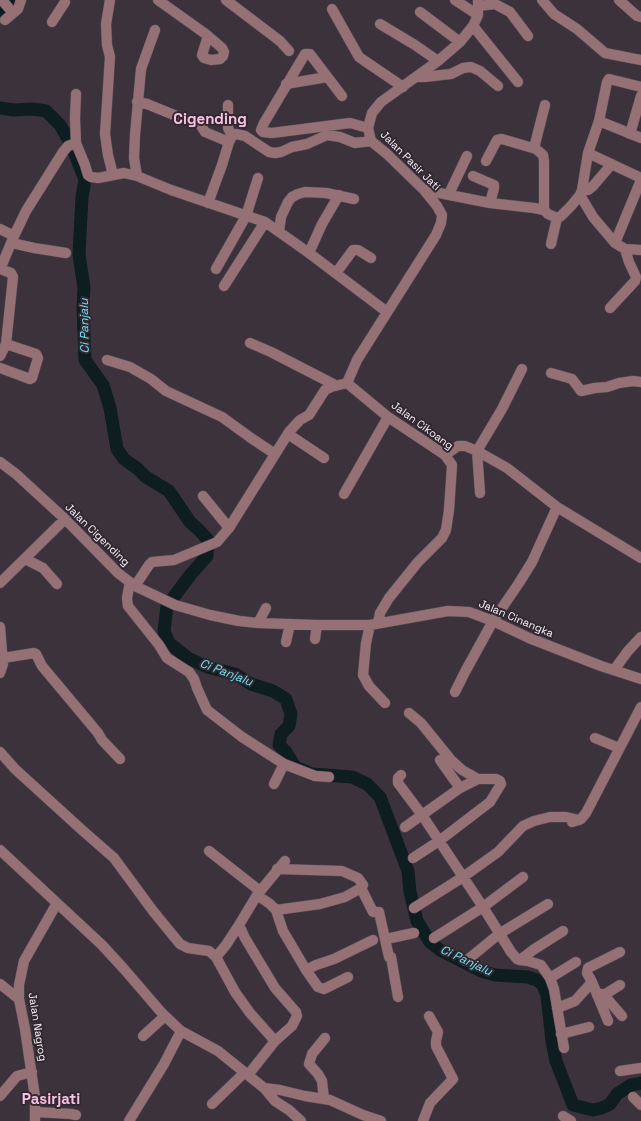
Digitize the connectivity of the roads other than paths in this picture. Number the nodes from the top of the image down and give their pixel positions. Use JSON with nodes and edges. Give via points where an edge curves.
{"nodes":[{"id":1,"x":21,"y":0,"type":"edge"},
{"id":2,"x":110,"y":0,"type":"edge"},
{"id":3,"x":158,"y":0,"type":"edge"},
{"id":4,"x":226,"y":0,"type":"edge"},
{"id":5,"x":455,"y":0,"type":"edge"},
{"id":6,"x":542,"y":0,"type":"edge"},
{"id":7,"x":618,"y":0,"type":"edge"},
{"id":8,"x":65,"y":1,"type":"edge"},
{"id":9,"x":478,"y":7,"type":"edge"},
{"id":10,"x":6,"y":8,"type":"edge"},
{"id":11,"x":332,"y":9,"type":"dead end"},
{"id":12,"x":420,"y":12,"type":"dead end"},
{"id":13,"x":641,"y":17,"type":"edge"},
{"id":14,"x":52,"y":22,"type":"dead end"},
{"id":15,"x":380,"y":24,"type":"dead end"},
{"id":16,"x":473,"y":26,"type":"junction"},
{"id":17,"x":155,"y":30,"type":"dead end"},
{"id":18,"x":208,"y":36,"type":"dead end"},
{"id":19,"x":528,"y":36,"type":"dead end"},
{"id":20,"x":460,"y":42,"type":"junction"},
{"id":21,"x":289,"y":51,"type":"dead end"},
{"id":22,"x":641,"y":60,"type":"edge"},
{"id":23,"x":438,"y":61,"type":"junction"},
{"id":24,"x":327,"y":77,"type":"junction"},
{"id":25,"x":416,"y":77,"type":"junction"},
{"id":26,"x":518,"y":82,"type":"dead end"},
{"id":27,"x":286,"y":84,"type":"junction"},
{"id":28,"x":498,"y":86,"type":"dead end"},
{"id":29,"x":403,"y":87,"type":"junction"},
{"id":30,"x":641,"y":87,"type":"edge"},
{"id":31,"x":76,"y":94,"type":"dead end"},
{"id":32,"x":342,"y":96,"type":"dead end"},
{"id":33,"x":641,"y":96,"type":"edge"},
{"id":34,"x":137,"y":102,"type":"junction"},
{"id":35,"x":228,"y":105,"type":"dead end"},
{"id":36,"x":545,"y":105,"type":"dead end"},
{"id":37,"x":599,"y":121,"type":"junction"},
{"id":38,"x":368,"y":128,"type":"junction"},
{"id":39,"x":630,"y":134,"type":"junction"},
{"id":40,"x":641,"y":138,"type":"edge"},
{"id":41,"x":230,"y":139,"type":"junction"},
{"id":42,"x":371,"y":141,"type":"junction"},
{"id":43,"x":73,"y":144,"type":"junction"},
{"id":44,"x":534,"y":148,"type":"junction"},
{"id":45,"x":588,"y":153,"type":"junction"},
{"id":46,"x":467,"y":156,"type":"dead end"},
{"id":47,"x":486,"y":161,"type":"dead end"},
{"id":48,"x":611,"y":165,"type":"junction"},
{"id":49,"x":113,"y":175,"type":"junction"},
{"id":50,"x":137,"y":176,"type":"junction"},
{"id":51,"x":473,"y":176,"type":"dead end"},
{"id":52,"x":258,"y":178,"type":"dead end"},
{"id":53,"x":641,"y":179,"type":"edge"},
{"id":54,"x":424,"y":190,"type":"junction"},
{"id":55,"x":581,"y":192,"type":"junction"},
{"id":56,"x":449,"y":194,"type":"junction"},
{"id":57,"x":339,"y":195,"type":"junction"},
{"id":58,"x":354,"y":199,"type":"dead end"},
{"id":59,"x":208,"y":203,"type":"junction"},
{"id":60,"x":490,"y":203,"type":"junction"},
{"id":61,"x":544,"y":210,"type":"junction"},
{"id":62,"x":246,"y":216,"type":"junction"},
{"id":63,"x":557,"y":218,"type":"junction"},
{"id":64,"x":265,"y":222,"type":"junction"},
{"id":65,"x":0,"y":229,"type":"edge"},
{"id":66,"x":279,"y":231,"type":"junction"},
{"id":67,"x":13,"y":239,"type":"junction"},
{"id":68,"x":615,"y":242,"type":"junction"},
{"id":69,"x":552,"y":244,"type":"dead end"},
{"id":70,"x":625,"y":250,"type":"junction"},
{"id":71,"x":641,"y":250,"type":"edge"},
{"id":72,"x":66,"y":253,"type":"dead end"},
{"id":73,"x":309,"y":253,"type":"junction"},
{"id":74,"x":371,"y":258,"type":"dead end"},
{"id":75,"x":216,"y":268,"type":"dead end"},
{"id":76,"x":336,"y":273,"type":"junction"},
{"id":77,"x":639,"y":281,"type":"edge"},
{"id":78,"x":224,"y":286,"type":"dead end"},
{"id":79,"x":0,"y":295,"type":"edge"},
{"id":80,"x":11,"y":297,"type":"junction"},
{"id":81,"x":610,"y":308,"type":"dead end"},
{"id":82,"x":387,"y":312,"type":"junction"},
{"id":83,"x":250,"y":343,"type":"dead end"},
{"id":84,"x":6,"y":344,"type":"junction"},
{"id":85,"x":0,"y":356,"type":"edge"},
{"id":86,"x":107,"y":360,"type":"dead end"},
{"id":87,"x":0,"y":368,"type":"edge"},
{"id":88,"x":522,"y":369,"type":"dead end"},
{"id":89,"x":551,"y":372,"type":"dead end"},
{"id":90,"x":641,"y":382,"type":"edge"},
{"id":91,"x":347,"y":383,"type":"junction"},
{"id":92,"x":335,"y":385,"type":"junction"},
{"id":93,"x":388,"y":417,"type":"junction"},
{"id":94,"x":288,"y":434,"type":"junction"},
{"id":95,"x":477,"y":451,"type":"junction"},
{"id":96,"x":275,"y":454,"type":"junction"},
{"id":97,"x":445,"y":455,"type":"junction"},
{"id":98,"x":324,"y":458,"type":"dead end"},
{"id":99,"x":0,"y":462,"type":"edge"},
{"id":100,"x":480,"y":493,"type":"dead end"},
{"id":101,"x":344,"y":494,"type":"dead end"},
{"id":102,"x":203,"y":496,"type":"dead end"},
{"id":103,"x":557,"y":506,"type":"junction"},
{"id":104,"x":64,"y":519,"type":"junction"},
{"id":105,"x":229,"y":528,"type":"junction"},
{"id":106,"x":641,"y":558,"type":"edge"},
{"id":107,"x":25,"y":559,"type":"junction"},
{"id":108,"x":0,"y":584,"type":"edge"},
{"id":109,"x":57,"y":584,"type":"dead end"},
{"id":110,"x":133,"y":584,"type":"junction"},
{"id":111,"x":266,"y":608,"type":"dead end"},
{"id":112,"x":493,"y":621,"type":"junction"},
{"id":113,"x":258,"y":623,"type":"junction"},
{"id":114,"x":290,"y":624,"type":"junction"},
{"id":115,"x":374,"y":624,"type":"junction"},
{"id":116,"x":317,"y":625,"type":"junction"},
{"id":117,"x":0,"y":627,"type":"edge"},
{"id":118,"x":641,"y":638,"type":"edge"},
{"id":119,"x":314,"y":639,"type":"dead end"},
{"id":120,"x":286,"y":642,"type":"dead end"},
{"id":121,"x":3,"y":658,"type":"junction"},
{"id":122,"x":614,"y":670,"type":"junction"},
{"id":123,"x":0,"y":673,"type":"edge"},
{"id":124,"x":641,"y":679,"type":"edge"},
{"id":125,"x":455,"y":692,"type":"dead end"},
{"id":126,"x":385,"y":703,"type":"dead end"},
{"id":127,"x":641,"y":707,"type":"edge"},
{"id":128,"x":408,"y":713,"type":"dead end"},
{"id":129,"x":595,"y":738,"type":"dead end"},
{"id":130,"x":619,"y":748,"type":"junction"},
{"id":131,"x":0,"y":752,"type":"edge"},
{"id":132,"x":120,"y":759,"type":"dead end"},
{"id":133,"x":440,"y":760,"type":"dead end"},
{"id":134,"x":284,"y":764,"type":"junction"},
{"id":135,"x":401,"y":775,"type":"dead end"},
{"id":136,"x":329,"y":777,"type":"dead end"},
{"id":137,"x":478,"y":779,"type":"junction"},
{"id":138,"x":274,"y":784,"type":"dead end"},
{"id":139,"x":460,"y":788,"type":"junction"},
{"id":140,"x":422,"y":815,"type":"junction"},
{"id":141,"x":405,"y":827,"type":"dead end"},
{"id":142,"x":439,"y":840,"type":"junction"},
{"id":143,"x":0,"y":850,"type":"edge"},
{"id":144,"x":208,"y":851,"type":"dead end"},
{"id":145,"x":413,"y":858,"type":"dead end"},
{"id":146,"x":285,"y":861,"type":"dead end"},
{"id":147,"x":277,"y":869,"type":"junction"},
{"id":148,"x":463,"y":876,"type":"junction"},
{"id":149,"x":524,"y":877,"type":"dead end"},
{"id":150,"x":361,"y":888,"type":"junction"},
{"id":151,"x":259,"y":893,"type":"junction"},
{"id":152,"x":57,"y":903,"type":"junction"},
{"id":153,"x":548,"y":904,"type":"dead end"},
{"id":154,"x":483,"y":907,"type":"junction"},
{"id":155,"x":414,"y":908,"type":"dead end"},
{"id":156,"x":276,"y":910,"type":"junction"},
{"id":157,"x":239,"y":925,"type":"junction"},
{"id":158,"x":563,"y":932,"type":"dead end"},
{"id":159,"x":414,"y":933,"type":"dead end"},
{"id":160,"x":499,"y":934,"type":"junction"},
{"id":161,"x":434,"y":938,"type":"dead end"},
{"id":162,"x":386,"y":939,"type":"junction"},
{"id":163,"x":373,"y":940,"type":"dead end"},
{"id":164,"x":620,"y":952,"type":"dead end"},
{"id":165,"x":216,"y":957,"type":"junction"},
{"id":166,"x":520,"y":960,"type":"junction"},
{"id":167,"x":466,"y":961,"type":"dead end"},
{"id":168,"x":576,"y":962,"type":"dead end"},
{"id":169,"x":306,"y":970,"type":"junction"},
{"id":170,"x":348,"y":977,"type":"dead end"},
{"id":171,"x":550,"y":978,"type":"junction"},
{"id":172,"x":592,"y":982,"type":"junction"},
{"id":173,"x":0,"y":984,"type":"edge"},
{"id":174,"x":620,"y":985,"type":"dead end"},
{"id":175,"x":601,"y":995,"type":"junction"},
{"id":176,"x":398,"y":997,"type":"dead end"},
{"id":177,"x":19,"y":999,"type":"junction"},
{"id":178,"x":557,"y":1008,"type":"junction"},
{"id":179,"x":165,"y":1016,"type":"junction"},
{"id":180,"x":429,"y":1016,"type":"dead end"},
{"id":181,"x":622,"y":1016,"type":"dead end"},
{"id":182,"x":608,"y":1020,"type":"dead end"},
{"id":183,"x":589,"y":1027,"type":"dead end"},
{"id":184,"x":181,"y":1031,"type":"junction"},
{"id":185,"x":561,"y":1034,"type":"junction"},
{"id":186,"x":143,"y":1036,"type":"dead end"},
{"id":187,"x":325,"y":1038,"type":"dead end"},
{"id":188,"x":275,"y":1042,"type":"junction"},
{"id":189,"x":564,"y":1048,"type":"dead end"},
{"id":190,"x":641,"y":1068,"type":"edge"},
{"id":191,"x":620,"y":1071,"type":"dead end"},
{"id":192,"x":32,"y":1072,"type":"junction"},
{"id":193,"x":246,"y":1074,"type":"junction"},
{"id":194,"x":264,"y":1088,"type":"junction"},
{"id":195,"x":280,"y":1090,"type":"junction"},
{"id":196,"x":0,"y":1096,"type":"edge"},
{"id":197,"x":324,"y":1098,"type":"junction"},
{"id":198,"x":633,"y":1098,"type":"dead end"},
{"id":199,"x":275,"y":1101,"type":"junction"},
{"id":200,"x":212,"y":1104,"type":"dead end"},
{"id":201,"x":641,"y":1105,"type":"edge"},
{"id":202,"x":76,"y":1115,"type":"dead end"},
{"id":203,"x":36,"y":1116,"type":"edge"},
{"id":204,"x":297,"y":1120,"type":"edge"},
{"id":205,"x":129,"y":1121,"type":"edge"},
{"id":206,"x":381,"y":1121,"type":"edge"},
{"id":207,"x":423,"y":1121,"type":"edge"}],
"edges":[{"from":1,"to":10,"type":"street","via":[[18,9]]},
{"from":2,"to":49,"type":"street","via":[[106,24],[110,58],[105,134]]},
{"from":3,"to":18,"type":"street"},
{"from":4,"to":21,"type":"street","via":[[280,41]]},
{"from":5,"to":9,"type":"street"},
{"from":6,"to":22,"type":"street","via":[[554,14],[606,53]]},
{"from":7,"to":13,"type":"street"},
{"from":8,"to":14,"type":"street"},
{"from":9,"to":16,"type":"street","name":"Jalan Pasir Jati"},
{"from":9,"to":19,"type":"street","via":[[495,4],[510,12]]},
{"from":11,"to":29,"type":"street","via":[[360,57]]},
{"from":12,"to":20,"type":"street"},
{"from":15,"to":23,"type":"street"},
{"from":16,"to":20,"type":"street","name":"Jalan Pasir Jati"},
{"from":16,"to":26,"type":"street"},
{"from":17,"to":34,"type":"street","via":[[141,70]]},
{"from":20,"to":23,"type":"street","name":"Jalan Pasir Jati"},
{"from":23,"to":25,"type":"street","name":"Jalan Pasir Jati"},
{"from":24,"to":27,"type":"street"},
{"from":24,"to":27,"type":"street","via":[[310,54],[305,54]]},
{"from":24,"to":32,"type":"street"},
{"from":25,"to":28,"type":"street","via":[[450,74],[471,66]]},
{"from":25,"to":29,"type":"street","name":"Jalan Pasir Jati"},
{"from":27,"to":38,"type":"street","via":[[264,123],[261,130],[263,132],[350,123]]},
{"from":29,"to":38,"type":"street","name":"Jalan Pasir Jati","via":[[381,102],[372,113]]},
{"from":30,"to":37,"type":"street","via":[[609,79]]},
{"from":31,"to":43,"type":"street"},
{"from":33,"to":39,"type":"street"},
{"from":34,"to":41,"type":"street","via":[[197,122],[205,132]]},
{"from":34,"to":50,"type":"street","via":[[134,158]]},
{"from":35,"to":41,"type":"street"},
{"from":36,"to":44,"type":"street"},
{"from":37,"to":39,"type":"street"},
{"from":37,"to":45,"type":"street"},
{"from":38,"to":42,"type":"street","name":"Jalan Pasir Jati"},
{"from":39,"to":40,"type":"street"},
{"from":41,"to":42,"type":"street","via":[[236,134],[244,136],[269,152],[275,153],[307,144],[327,134],[355,143]]},
{"from":41,"to":59,"type":"street"},
{"from":42,"to":54,"type":"street","name":"Jalan Pasir Jati"},
{"from":43,"to":49,"type":"street","via":[[88,175],[98,178]]},
{"from":43,"to":67,"type":"street","via":[[26,211]]},
{"from":44,"to":47,"type":"street","via":[[502,139],[497,140]]},
{"from":44,"to":61,"type":"street","via":[[543,155]]},
{"from":45,"to":48,"type":"street"},
{"from":45,"to":55,"type":"street"},
{"from":46,"to":56,"type":"street"},
{"from":48,"to":53,"type":"street"},
{"from":48,"to":55,"type":"street","via":[[594,186]]},
{"from":49,"to":50,"type":"street","via":[[124,173]]},
{"from":50,"to":59,"type":"street"},
{"from":51,"to":60,"type":"street","via":[[494,184]]},
{"from":52,"to":62,"type":"street"},
{"from":53,"to":68,"type":"street"},
{"from":54,"to":56,"type":"street"},
{"from":54,"to":82,"type":"street","name":"Jalan Pasir Jati","via":[[442,215],[441,223]]},
{"from":55,"to":63,"type":"street"},
{"from":55,"to":68,"type":"street","via":[[593,217]]},
{"from":56,"to":60,"type":"street"},
{"from":57,"to":58,"type":"street"},
{"from":57,"to":66,"type":"street","via":[[312,192],[292,197],[284,209]]},
{"from":57,"to":73,"type":"street"},
{"from":59,"to":62,"type":"street"},
{"from":60,"to":61,"type":"street"},
{"from":61,"to":63,"type":"street"},
{"from":62,"to":64,"type":"street"},
{"from":62,"to":75,"type":"street"},
{"from":63,"to":69,"type":"street"},
{"from":64,"to":66,"type":"street"},
{"from":64,"to":78,"type":"street"},
{"from":65,"to":67,"type":"street"},
{"from":66,"to":73,"type":"street"},
{"from":67,"to":72,"type":"street","via":[[34,248]]},
{"from":67,"to":80,"type":"street","via":[[1,267],[13,274]]},
{"from":68,"to":70,"type":"street"},
{"from":70,"to":71,"type":"street"},
{"from":70,"to":77,"type":"street"},
{"from":73,"to":76,"type":"street"},
{"from":74,"to":76,"type":"street","via":[[358,250],[352,250]]},
{"from":76,"to":82,"type":"street"},
{"from":77,"to":81,"type":"street","via":[[635,281]]},
{"from":79,"to":80,"type":"street"},
{"from":80,"to":84,"type":"street"},
{"from":82,"to":91,"type":"street","name":"Jalan Pasir Jati","via":[[357,360]]},
{"from":83,"to":92,"type":"street"},
{"from":84,"to":85,"type":"street"},
{"from":84,"to":87,"type":"street","via":[[36,354],[38,358],[30,380]]},
{"from":86,"to":96,"type":"street","via":[[130,367],[166,391],[222,417]]},
{"from":88,"to":95,"type":"street"},
{"from":89,"to":90,"type":"street","via":[[572,379],[581,391],[607,388],[619,383]]},
{"from":91,"to":92,"type":"street"},
{"from":91,"to":93,"type":"street","name":"Jalan Cikoang"},
{"from":92,"to":94,"type":"street","via":[[326,390],[309,414]]},
{"from":93,"to":97,"type":"street","name":"Jalan Cikoang"},
{"from":93,"to":101,"type":"street"},
{"from":94,"to":96,"type":"street"},
{"from":94,"to":98,"type":"street"},
{"from":95,"to":97,"type":"street","via":[[458,446]]},
{"from":95,"to":100,"type":"street"},
{"from":95,"to":103,"type":"street","via":[[507,468]]},
{"from":96,"to":105,"type":"street"},
{"from":97,"to":115,"type":"street","name":"Jalan Cikoang","via":[[452,465],[446,530],[442,538],[418,562],[389,598]]},
{"from":99,"to":104,"type":"street","name":"Jalan Cigending"},
{"from":102,"to":105,"type":"street"},
{"from":103,"to":106,"type":"street"},
{"from":103,"to":112,"type":"street","via":[[532,562]]},
{"from":104,"to":107,"type":"street"},
{"from":104,"to":110,"type":"street","name":"Jalan Cigending","via":[[112,568]]},
{"from":105,"to":110,"type":"street","via":[[217,542],[202,549],[174,560],[152,562]]},
{"from":107,"to":108,"type":"street"},
{"from":107,"to":109,"type":"street","via":[[43,568]]},
{"from":110,"to":113,"type":"street","name":"Jalan Cigending","via":[[171,603],[210,615]]},
{"from":110,"to":134,"type":"street","via":[[127,598],[128,606],[167,658],[189,672],[207,710],[242,737]]},
{"from":111,"to":113,"type":"street"},
{"from":112,"to":115,"type":"street","name":"Jalan Cinangka","via":[[478,614],[448,611]]},
{"from":112,"to":122,"type":"street","name":"Jalan Cinangka","via":[[529,638]]},
{"from":112,"to":125,"type":"street"},
{"from":113,"to":114,"type":"street","name":"Jalan Cigending"},
{"from":114,"to":116,"type":"street","name":"Jalan Cigending"},
{"from":114,"to":120,"type":"street"},
{"from":115,"to":116,"type":"street","name":"Jalan Cigending"},
{"from":115,"to":126,"type":"street","name":"Jalan Cikoang","via":[[366,643],[363,675],[369,686]]},
{"from":116,"to":119,"type":"street"},
{"from":117,"to":121,"type":"street"},
{"from":118,"to":122,"type":"street"},
{"from":121,"to":123,"type":"street"},
{"from":121,"to":132,"type":"street","via":[[36,654],[42,666]]},
{"from":122,"to":124,"type":"street","name":"Jalan Cinangka"},
{"from":127,"to":130,"type":"street"},
{"from":128,"to":137,"type":"street","via":[[421,724],[451,760]]},
{"from":129,"to":130,"type":"street"},
{"from":130,"to":148,"type":"street","via":[[582,819],[574,822],[558,820],[529,823],[518,830],[498,852]]},
{"from":131,"to":165,"type":"street","via":[[114,858],[180,944],[188,948],[209,951]]},
{"from":133,"to":139,"type":"street"},
{"from":134,"to":136,"type":"street","via":[[315,776]]},
{"from":134,"to":138,"type":"street"},
{"from":135,"to":140,"type":"street","via":[[398,783]]},
{"from":137,"to":139,"type":"street"},
{"from":137,"to":142,"type":"street","via":[[496,779],[501,784],[490,802]]},
{"from":139,"to":140,"type":"street"},
{"from":140,"to":141,"type":"street"},
{"from":140,"to":142,"type":"street"},
{"from":142,"to":145,"type":"street"},
{"from":142,"to":148,"type":"street"},
{"from":143,"to":152,"type":"street"},
{"from":144,"to":151,"type":"street"},
{"from":146,"to":147,"type":"street"},
{"from":147,"to":150,"type":"street","via":[[342,871],[358,878],[363,885]]},
{"from":147,"to":151,"type":"street"},
{"from":148,"to":154,"type":"street"},
{"from":148,"to":155,"type":"street"},
{"from":149,"to":154,"type":"street"},
{"from":150,"to":156,"type":"street","via":[[345,897],[320,904]]},
{"from":150,"to":162,"type":"street","via":[[373,912],[379,912]]},
{"from":151,"to":156,"type":"street"},
{"from":151,"to":157,"type":"street"},
{"from":152,"to":177,"type":"street","name":"Jalan Nagrog","via":[[24,961]]},
{"from":152,"to":179,"type":"street","via":[[124,969]]},
{"from":153,"to":160,"type":"street"},
{"from":154,"to":160,"type":"street"},
{"from":154,"to":161,"type":"street"},
{"from":156,"to":169,"type":"street","via":[[283,931]]},
{"from":157,"to":165,"type":"street"},
{"from":157,"to":188,"type":"street","via":[[275,988],[297,1015],[292,1026]]},
{"from":158,"to":166,"type":"street"},
{"from":159,"to":162,"type":"street"},
{"from":160,"to":166,"type":"street"},
{"from":160,"to":167,"type":"street"},
{"from":162,"to":176,"type":"street"},
{"from":163,"to":169,"type":"street"},
{"from":164,"to":172,"type":"street","via":[[588,968],[587,973]]},
{"from":165,"to":188,"type":"street","via":[[235,992]]},
{"from":166,"to":171,"type":"street","via":[[541,966]]},
{"from":168,"to":171,"type":"street"},
{"from":169,"to":170,"type":"street","via":[[322,989]]},
{"from":171,"to":178,"type":"street"},
{"from":172,"to":175,"type":"street"},
{"from":172,"to":178,"type":"street","via":[[575,1001]]},
{"from":173,"to":177,"type":"street"},
{"from":174,"to":175,"type":"street"},
{"from":175,"to":181,"type":"street"},
{"from":175,"to":182,"type":"street"},
{"from":177,"to":192,"type":"street","name":"Jalan Nagrog"},
{"from":178,"to":185,"type":"street"},
{"from":179,"to":184,"type":"street"},
{"from":179,"to":186,"type":"street"},
{"from":180,"to":207,"type":"street","via":[[438,1032],[436,1046],[453,1079],[430,1103]]},
{"from":183,"to":185,"type":"street"},
{"from":184,"to":193,"type":"street","via":[[218,1051]]},
{"from":184,"to":205,"type":"street"},
{"from":185,"to":189,"type":"street"},
{"from":187,"to":197,"type":"street","via":[[312,1054],[309,1064],[322,1081]]},
{"from":188,"to":193,"type":"street"},
{"from":190,"to":191,"type":"street"},
{"from":192,"to":196,"type":"street","via":[[18,1076]]},
{"from":192,"to":203,"type":"street","name":"Jalan Nagrog"},
{"from":193,"to":194,"type":"street"},
{"from":193,"to":200,"type":"street"},
{"from":194,"to":195,"type":"street"},
{"from":194,"to":199,"type":"street"},
{"from":195,"to":197,"type":"street"},
{"from":195,"to":199,"type":"street"},
{"from":197,"to":206,"type":"street"},
{"from":198,"to":201,"type":"street"},
{"from":199,"to":204,"type":"street","via":[[289,1110]]},
{"from":202,"to":203,"type":"street"}]}
